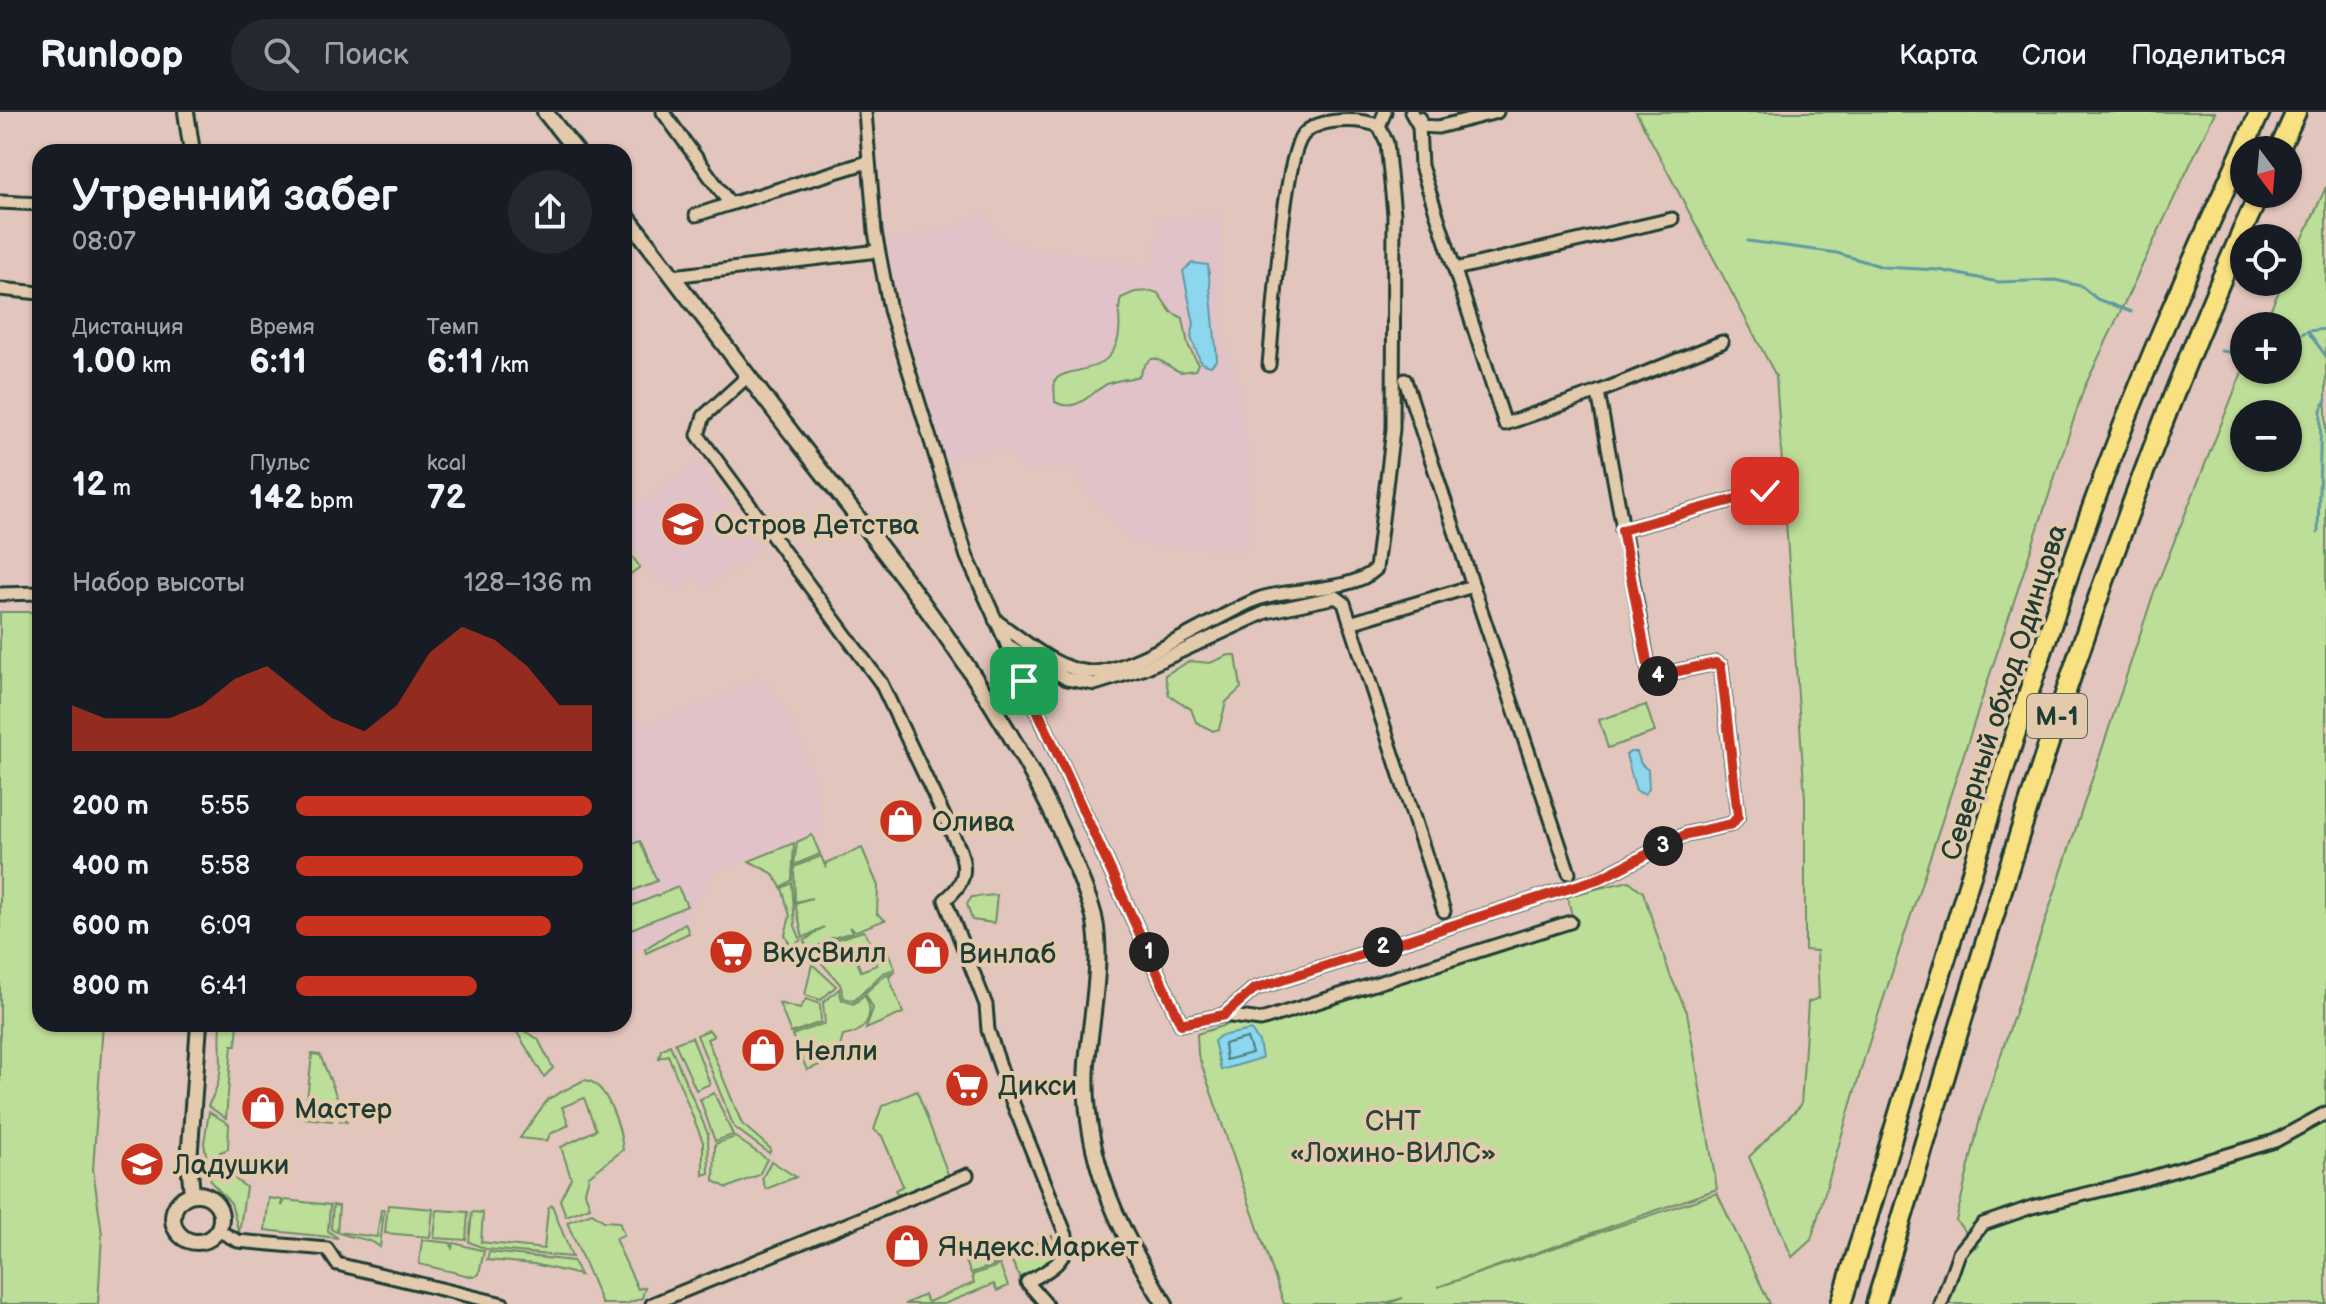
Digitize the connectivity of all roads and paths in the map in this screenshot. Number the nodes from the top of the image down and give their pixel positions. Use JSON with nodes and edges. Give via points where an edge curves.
{"nodes":[{"id":1,"x":186,"y":112,"type":"edge"},
{"id":2,"x":545,"y":112,"type":"edge"},
{"id":3,"x":663,"y":112,"type":"edge"},
{"id":4,"x":865,"y":112,"type":"edge"},
{"id":5,"x":1385,"y":112,"type":"edge"},
{"id":6,"x":1411,"y":112,"type":"edge"},
{"id":7,"x":1420,"y":112,"type":"edge"},
{"id":8,"x":1497,"y":112,"type":"edge"},
{"id":9,"x":2260,"y":112,"type":"edge"},
{"id":10,"x":2296,"y":112,"type":"edge"},
{"id":11,"x":1379,"y":126,"type":"junction"},
{"id":12,"x":1419,"y":126,"type":"junction"},
{"id":13,"x":2285,"y":136,"type":"edge"},
{"id":14,"x":191,"y":144,"type":"edge"},
{"id":15,"x":571,"y":144,"type":"edge"},
{"id":16,"x":868,"y":162,"type":"junction"},
{"id":17,"x":0,"y":202,"type":"edge"},
{"id":18,"x":32,"y":204,"type":"edge"},
{"id":19,"x":730,"y":204,"type":"junction"},
{"id":20,"x":2253,"y":208,"type":"edge"},
{"id":21,"x":696,"y":215,"type":"dead end"},
{"id":22,"x":1672,"y":219,"type":"dead end"},
{"id":23,"x":632,"y":223,"type":"edge"},
{"id":24,"x":878,"y":251,"type":"junction"},
{"id":25,"x":1455,"y":269,"type":"junction"},
{"id":26,"x":673,"y":276,"type":"junction"},
{"id":27,"x":0,"y":289,"type":"edge"},
{"id":28,"x":32,"y":292,"type":"edge"},
{"id":29,"x":1722,"y":342,"type":"dead end"},
{"id":30,"x":1269,"y":365,"type":"dead end"},
{"id":31,"x":748,"y":376,"type":"junction"},
{"id":32,"x":1405,"y":380,"type":"dead end"},
{"id":33,"x":1598,"y":392,"type":"junction"},
{"id":34,"x":1765,"y":491,"type":"dead end"},
{"id":35,"x":1622,"y":530,"type":"junction"},
{"id":36,"x":1473,"y":586,"type":"junction"},
{"id":37,"x":32,"y":593,"type":"edge"},
{"id":38,"x":0,"y":594,"type":"edge"},
{"id":39,"x":995,"y":619,"type":"junction"},
{"id":40,"x":1350,"y":623,"type":"junction"},
{"id":41,"x":1007,"y":644,"type":"junction"},
{"id":42,"x":1569,"y":873,"type":"dead end"},
{"id":43,"x":1444,"y":911,"type":"dead end"},
{"id":44,"x":1570,"y":922,"type":"dead end"},
{"id":45,"x":1224,"y":1015,"type":"junction"},
{"id":46,"x":198,"y":1032,"type":"edge"},
{"id":47,"x":2326,"y":1113,"type":"edge"},
{"id":48,"x":967,"y":1175,"type":"dead end"},
{"id":49,"x":192,"y":1194,"type":"junction"},
{"id":50,"x":219,"y":1231,"type":"junction"},
{"id":51,"x":503,"y":1304,"type":"edge"},
{"id":52,"x":652,"y":1304,"type":"edge"},
{"id":53,"x":1046,"y":1304,"type":"edge"},
{"id":54,"x":1165,"y":1304,"type":"edge"},
{"id":55,"x":1841,"y":1304,"type":"edge"},
{"id":56,"x":1876,"y":1304,"type":"edge"},
{"id":57,"x":1941,"y":1304,"type":"edge"}],
"edges":[{"from":1,"to":14,"type":"street"},
{"from":2,"to":15,"type":"street"},
{"from":3,"to":19,"type":"street"},
{"from":4,"to":16,"type":"street"},
{"from":5,"to":11,"type":"street"},
{"from":6,"to":12,"type":"street"},
{"from":7,"to":12,"type":"street"},
{"from":8,"to":12,"type":"street","via":[[1438,127]]},
{"from":9,"to":55,"type":"highway","name":"Северный обход Одинцова","number":"М-1","via":[[2144,374],[2078,548]]},
{"from":10,"to":13,"type":"highway"},
{"from":11,"to":30,"type":"street","via":[[1331,121],[1305,132],[1296,145]]},
{"from":11,"to":39,"type":"street","via":[[1387,143],[1394,214],[1394,413],[1376,569],[1322,588],[1265,597],[1125,665],[1095,672],[1063,665]]},
{"from":12,"to":25,"type":"street","via":[[1421,166]]},
{"from":16,"to":19,"type":"street"},
{"from":16,"to":24,"type":"street"},
{"from":17,"to":18,"type":"street"},
{"from":19,"to":21,"type":"street"},
{"from":20,"to":56,"type":"highway","name":"Северный обход Одинцова","number":"М-1","via":[[2175,386],[2074,661]]},
{"from":22,"to":25,"type":"street"},
{"from":23,"to":26,"type":"street"},
{"from":24,"to":26,"type":"street"},
{"from":24,"to":39,"type":"street","via":[[890,310],[967,557]]},
{"from":25,"to":33,"type":"street","via":[[1505,424]]},
{"from":26,"to":31,"type":"street"},
{"from":27,"to":28,"type":"street"},
{"from":29,"to":33,"type":"street"},
{"from":31,"to":53,"type":"street","via":[[704,416],[698,435],[881,683],[960,850],[965,877],[945,900],[986,1005],[988,1030],[1010,1096],[1066,1235],[1059,1263],[1027,1282]]},
{"from":31,"to":54,"type":"street","via":[[955,645],[1021,750],[1059,823],[1093,910],[1096,946],[1087,1113],[1097,1166],[1129,1244]]},
{"from":32,"to":36,"type":"street"},
{"from":33,"to":35,"type":"street"},
{"from":34,"to":35,"type":"street"},
{"from":35,"to":45,"type":"street","via":[[1649,671],[1655,676],[1721,666],[1738,816],[1732,824],[1687,834],[1601,878],[1254,989]]},
{"from":36,"to":40,"type":"street"},
{"from":36,"to":42,"type":"street"},
{"from":37,"to":38,"type":"street"},
{"from":39,"to":41,"type":"street"},
{"from":40,"to":41,"type":"street","via":[[1344,603],[1336,597],[1266,612],[1143,669],[1095,684],[1067,679]]},
{"from":40,"to":43,"type":"street"},
{"from":41,"to":45,"type":"street","via":[[1181,1024]]},
{"from":44,"to":45,"type":"street","via":[[1261,1020]]},
{"from":46,"to":49,"type":"street","via":[[189,1161]]},
{"from":47,"to":57,"type":"street","via":[[2275,1141],[1983,1224],[1959,1253]]},
{"from":48,"to":52,"type":"street"},
{"from":49,"to":50,"type":"street","via":[[214,1200],[222,1220]]},
{"from":49,"to":50,"type":"street","via":[[176,1205],[177,1232],[201,1243]]},
{"from":50,"to":51,"type":"street","via":[[238,1241],[327,1249],[337,1264]]}]}
